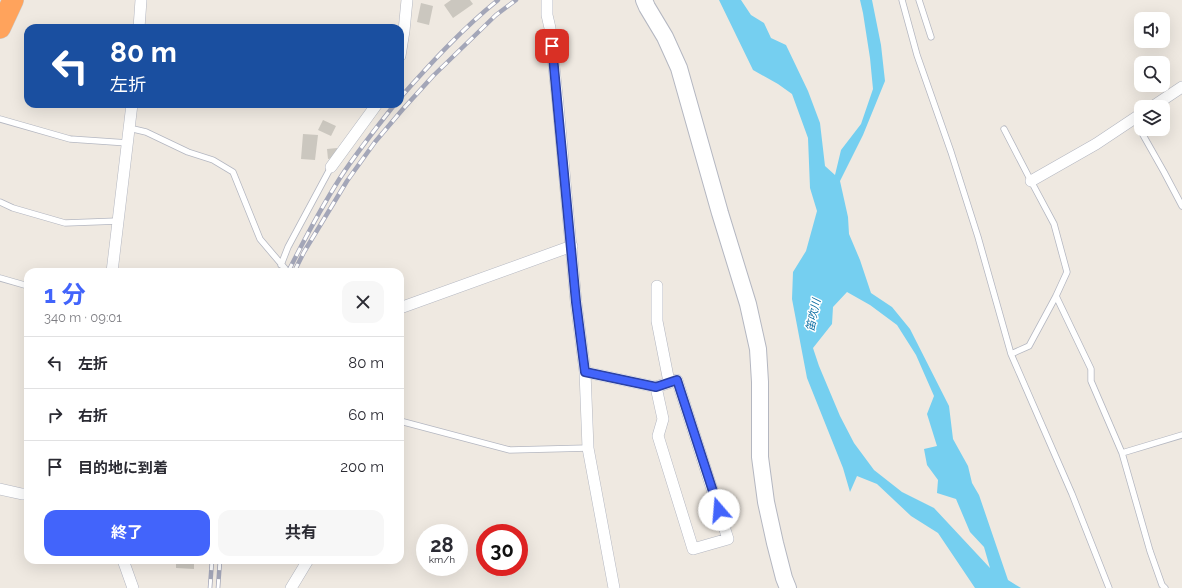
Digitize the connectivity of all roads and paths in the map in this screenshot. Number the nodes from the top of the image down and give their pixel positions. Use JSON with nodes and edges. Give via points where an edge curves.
{"nodes":[{"id":1,"x":13,"y":0,"type":"edge"},
{"id":2,"x":141,"y":0,"type":"edge"},
{"id":3,"x":406,"y":0,"type":"edge"},
{"id":4,"x":547,"y":0,"type":"edge"},
{"id":5,"x":644,"y":0,"type":"edge"},
{"id":6,"x":902,"y":0,"type":"edge"},
{"id":7,"x":919,"y":0,"type":"edge"},
{"id":8,"x":139,"y":24,"type":"edge"},
{"id":9,"x":0,"y":28,"type":"edge"},
{"id":10,"x":404,"y":31,"type":"edge"},
{"id":11,"x":931,"y":37,"type":"dead end"},
{"id":12,"x":1182,"y":87,"type":"edge"},
{"id":13,"x":1162,"y":100,"type":"edge"},
{"id":14,"x":132,"y":108,"type":"edge"},
{"id":15,"x":374,"y":108,"type":"edge"},
{"id":16,"x":0,"y":119,"type":"edge"},
{"id":17,"x":1134,"y":120,"type":"edge"},
{"id":18,"x":129,"y":128,"type":"junction"},
{"id":19,"x":1004,"y":129,"type":"dead end"},
{"id":20,"x":1147,"y":136,"type":"edge"},
{"id":21,"x":128,"y":143,"type":"junction"},
{"id":22,"x":331,"y":167,"type":"joint"},
{"id":23,"x":1031,"y":181,"type":"junction"},
{"id":24,"x":0,"y":202,"type":"edge"},
{"id":25,"x":1182,"y":206,"type":"edge"},
{"id":26,"x":118,"y":221,"type":"junction"},
{"id":27,"x":572,"y":246,"type":"junction"},
{"id":28,"x":281,"y":265,"type":"junction"},
{"id":29,"x":112,"y":268,"type":"edge"},
{"id":30,"x":284,"y":268,"type":"edge"},
{"id":31,"x":0,"y":278,"type":"edge"},
{"id":32,"x":24,"y":285,"type":"edge"},
{"id":33,"x":658,"y":286,"type":"dead end"},
{"id":34,"x":1056,"y":296,"type":"junction"},
{"id":35,"x":404,"y":307,"type":"edge"},
{"id":36,"x":1011,"y":354,"type":"junction"},
{"id":37,"x":585,"y":372,"type":"junction"},
{"id":38,"x":669,"y":382,"type":"junction"},
{"id":39,"x":656,"y":387,"type":"junction"},
{"id":40,"x":404,"y":422,"type":"edge"},
{"id":41,"x":1182,"y":435,"type":"edge"},
{"id":42,"x":588,"y":448,"type":"junction"},
{"id":43,"x":1122,"y":453,"type":"junction"},
{"id":44,"x":0,"y":489,"type":"edge"},
{"id":45,"x":24,"y":494,"type":"edge"},
{"id":46,"x":124,"y":564,"type":"edge"},
{"id":47,"x":306,"y":564,"type":"edge"},
{"id":48,"x":133,"y":588,"type":"edge"},
{"id":49,"x":291,"y":588,"type":"edge"},
{"id":50,"x":614,"y":588,"type":"edge"},
{"id":51,"x":788,"y":588,"type":"edge"},
{"id":52,"x":1109,"y":588,"type":"edge"},
{"id":53,"x":1165,"y":588,"type":"edge"}],
"edges":[{"from":1,"to":9,"type":"highway"},
{"from":2,"to":8,"type":"street"},
{"from":3,"to":10,"type":"street"},
{"from":4,"to":27,"type":"street"},
{"from":5,"to":51,"type":"street","via":[[679,68],[748,304],[758,349],[760,456],[766,502]]},
{"from":6,"to":36,"type":"lane","via":[[917,54],[978,237]]},
{"from":7,"to":11,"type":"lane"},
{"from":12,"to":13,"type":"street"},
{"from":14,"to":18,"type":"street"},
{"from":15,"to":22,"type":"street"},
{"from":16,"to":21,"type":"lane","via":[[70,139]]},
{"from":17,"to":23,"type":"street"},
{"from":18,"to":21,"type":"street"},
{"from":18,"to":28,"type":"lane","via":[[146,132],[188,152],[213,160],[233,172],[260,239]]},
{"from":19,"to":23,"type":"lane"},
{"from":20,"to":25,"type":"lane"},
{"from":21,"to":26,"type":"street"},
{"from":22,"to":28,"type":"lane"},
{"from":23,"to":34,"type":"lane","via":[[1054,224],[1067,272]]},
{"from":24,"to":26,"type":"lane","via":[[66,223]]},
{"from":26,"to":29,"type":"street"},
{"from":27,"to":35,"type":"street"},
{"from":27,"to":37,"type":"street"},
{"from":28,"to":30,"type":"lane"},
{"from":31,"to":32,"type":"lane"},
{"from":33,"to":38,"type":"street","via":[[657,321]]},
{"from":34,"to":36,"type":"lane","via":[[1029,346]]},
{"from":34,"to":43,"type":"lane","via":[[1092,369],[1091,381]]},
{"from":36,"to":52,"type":"lane","via":[[1072,494]]},
{"from":37,"to":39,"type":"street"},
{"from":37,"to":42,"type":"street"},
{"from":38,"to":39,"type":"street"},
{"from":38,"to":39,"type":"street","via":[[677,380],[728,539],[693,549],[658,436],[663,418]]},
{"from":40,"to":42,"type":"lane","via":[[510,450]]},
{"from":41,"to":43,"type":"lane"},
{"from":42,"to":50,"type":"street"},
{"from":43,"to":53,"type":"lane","via":[[1150,551]]},
{"from":44,"to":45,"type":"street"},
{"from":46,"to":48,"type":"street"},
{"from":47,"to":49,"type":"street"}]}
